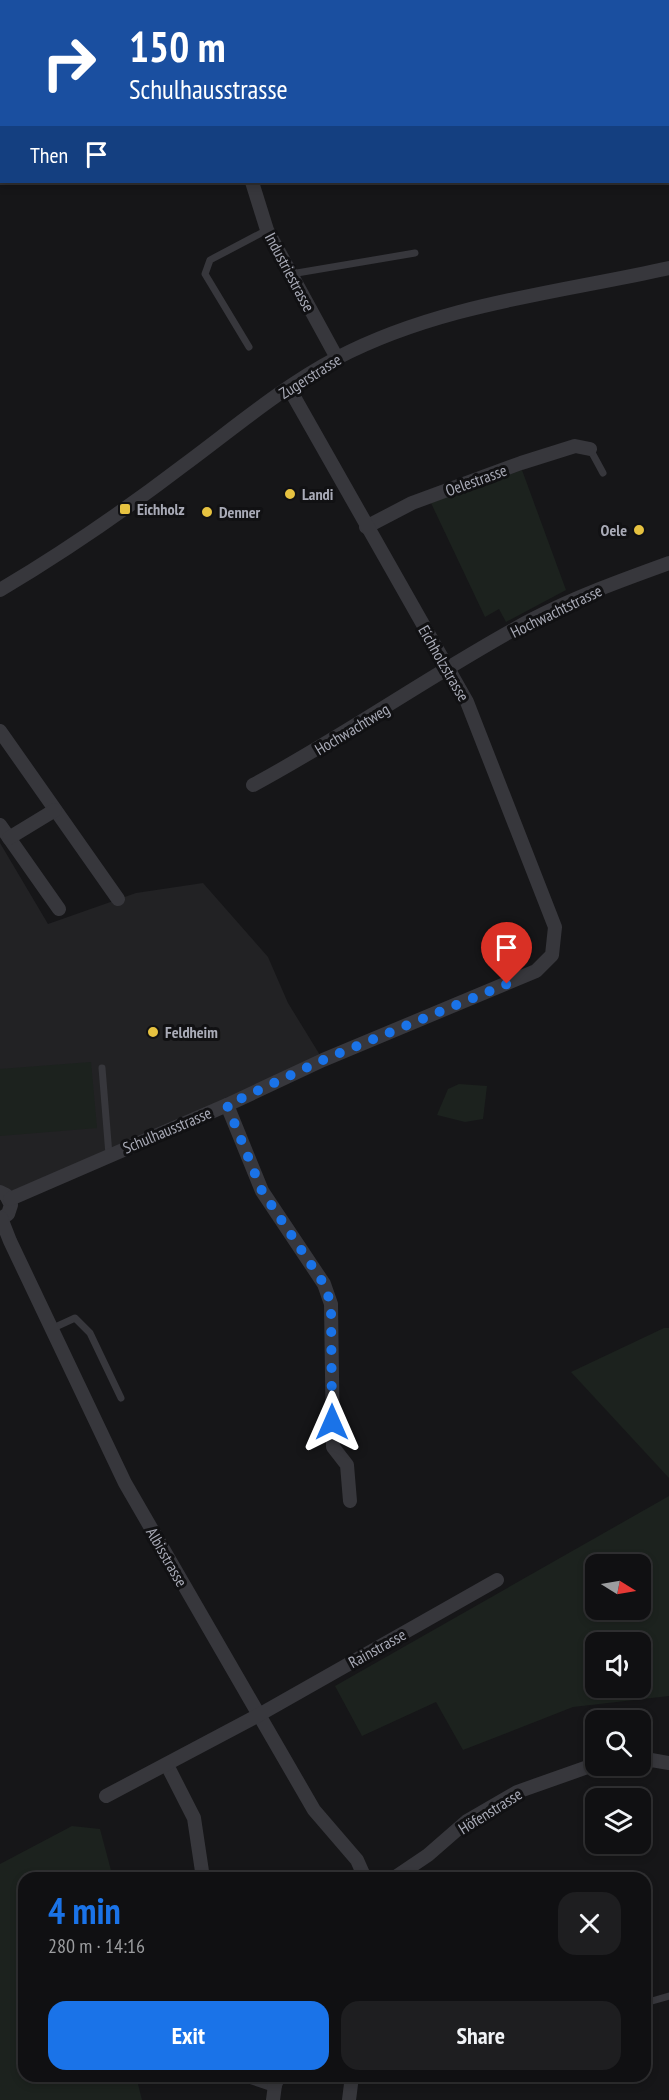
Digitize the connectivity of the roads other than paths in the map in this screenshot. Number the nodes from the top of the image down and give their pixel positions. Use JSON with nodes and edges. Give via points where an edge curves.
{"nodes":[{"id":1,"x":252,"y":183,"type":"edge"},
{"id":2,"x":267,"y":230,"type":"junction"},
{"id":3,"x":415,"y":253,"type":"dead end"},
{"id":4,"x":669,"y":268,"type":"edge"},
{"id":5,"x":291,"y":274,"type":"junction"},
{"id":6,"x":249,"y":347,"type":"dead end"},
{"id":7,"x":337,"y":358,"type":"junction"},
{"id":8,"x":289,"y":388,"type":"junction"},
{"id":9,"x":590,"y":449,"type":"joint"},
{"id":10,"x":603,"y":473,"type":"dead end"},
{"id":11,"x":366,"y":527,"type":"junction"},
{"id":12,"x":669,"y":563,"type":"edge"},
{"id":13,"x":0,"y":590,"type":"edge"},
{"id":14,"x":448,"y":669,"type":"junction"},
{"id":15,"x":0,"y":731,"type":"edge"},
{"id":16,"x":253,"y":785,"type":"dead end"},
{"id":17,"x":54,"y":810,"type":"junction"},
{"id":18,"x":0,"y":825,"type":"edge"},
{"id":19,"x":9,"y":838,"type":"junction"},
{"id":20,"x":118,"y":899,"type":"dead end"},
{"id":21,"x":59,"y":909,"type":"dead end"},
{"id":22,"x":552,"y":956,"type":"joint"},
{"id":23,"x":102,"y":1068,"type":"dead end"},
{"id":24,"x":227,"y":1105,"type":"junction"},
{"id":25,"x":109,"y":1155,"type":"junction"},
{"id":26,"x":5,"y":1195,"type":"edge"},
{"id":27,"x":1,"y":1219,"type":"edge"},
{"id":28,"x":51,"y":1329,"type":"junction"},
{"id":29,"x":121,"y":1398,"type":"dead end"},
{"id":30,"x":350,"y":1501,"type":"dead end"},
{"id":31,"x":497,"y":1580,"type":"dead end"},
{"id":32,"x":257,"y":1716,"type":"junction"},
{"id":33,"x":651,"y":1760,"type":"edge"},
{"id":34,"x":669,"y":1762,"type":"edge"},
{"id":35,"x":167,"y":1765,"type":"junction"},
{"id":36,"x":585,"y":1768,"type":"edge"},
{"id":37,"x":106,"y":1796,"type":"dead end"},
{"id":38,"x":202,"y":1872,"type":"edge"},
{"id":39,"x":362,"y":1872,"type":"edge"},
{"id":40,"x":403,"y":1872,"type":"edge"},
{"id":41,"x":669,"y":1996,"type":"edge"},
{"id":42,"x":651,"y":2001,"type":"edge"},
{"id":43,"x":277,"y":2082,"type":"edge"},
{"id":44,"x":351,"y":2082,"type":"edge"},
{"id":45,"x":273,"y":2100,"type":"edge"},
{"id":46,"x":349,"y":2100,"type":"edge"}],
"edges":[{"from":1,"to":2,"type":"street","name":"Industriestrasse"},
{"from":2,"to":5,"type":"street","name":"Industriestrasse"},
{"from":2,"to":6,"type":"lane","via":[[210,260],[205,274]]},
{"from":3,"to":5,"type":"lane"},
{"from":4,"to":7,"type":"street","name":"Zugerstrasse","via":[[468,309],[384,337]]},
{"from":5,"to":7,"type":"street","name":"Industriestrasse"},
{"from":7,"to":8,"type":"street","name":"Zugerstrasse"},
{"from":8,"to":11,"type":"street","name":"Eichholzstrasse"},
{"from":8,"to":13,"type":"street","name":"Zugerstrasse","via":[[57,556]]},
{"from":9,"to":10,"type":"lane"},
{"from":9,"to":11,"type":"street","name":"Oelestrasse","via":[[575,446],[522,463],[412,503]]},
{"from":11,"to":14,"type":"street","name":"Eichholzstrasse"},
{"from":12,"to":14,"type":"street","name":"Hochwachtstrasse","via":[[598,589],[531,620]]},
{"from":14,"to":16,"type":"street","name":"Hochwachtweg","via":[[311,754]]},
{"from":14,"to":22,"type":"street","name":"Eichholzstrasse","via":[[467,702],[555,927]]},
{"from":15,"to":17,"type":"street"},
{"from":17,"to":19,"type":"street"},
{"from":17,"to":20,"type":"street"},
{"from":18,"to":19,"type":"street"},
{"from":19,"to":21,"type":"street"},
{"from":22,"to":24,"type":"street","name":"Schulhausstrasse","via":[[536,971],[323,1060]]},
{"from":23,"to":25,"type":"lane"},
{"from":24,"to":25,"type":"street","name":"Schulhausstrasse"},
{"from":24,"to":30,"type":"street","via":[[262,1191],[324,1284],[331,1304],[333,1447],[348,1465]]},
{"from":25,"to":26,"type":"street","name":"Schulhausstrasse"},
{"from":26,"to":27,"type":"street","name":"Albisstrasse","via":[[10,1210]]},
{"from":27,"to":28,"type":"street","name":"Albisstrasse"},
{"from":28,"to":29,"type":"lane","via":[[75,1317],[90,1333]]},
{"from":28,"to":32,"type":"street","name":"Albisstrasse","via":[[125,1483]]},
{"from":31,"to":32,"type":"street","name":"Rainstrasse"},
{"from":32,"to":35,"type":"street","name":"Rainstrasse"},
{"from":32,"to":39,"type":"street","name":"Albisstrasse","via":[[314,1810],[357,1860]]},
{"from":33,"to":34,"type":"street"},
{"from":35,"to":37,"type":"street","name":"Rainstrasse"},
{"from":35,"to":38,"type":"street","via":[[194,1818]]},
{"from":36,"to":40,"type":"street","name":"Höfenstrasse","via":[[517,1792],[467,1821]]},
{"from":41,"to":42,"type":"lane"},
{"from":43,"to":45,"type":"street"},
{"from":44,"to":46,"type":"street"}]}
